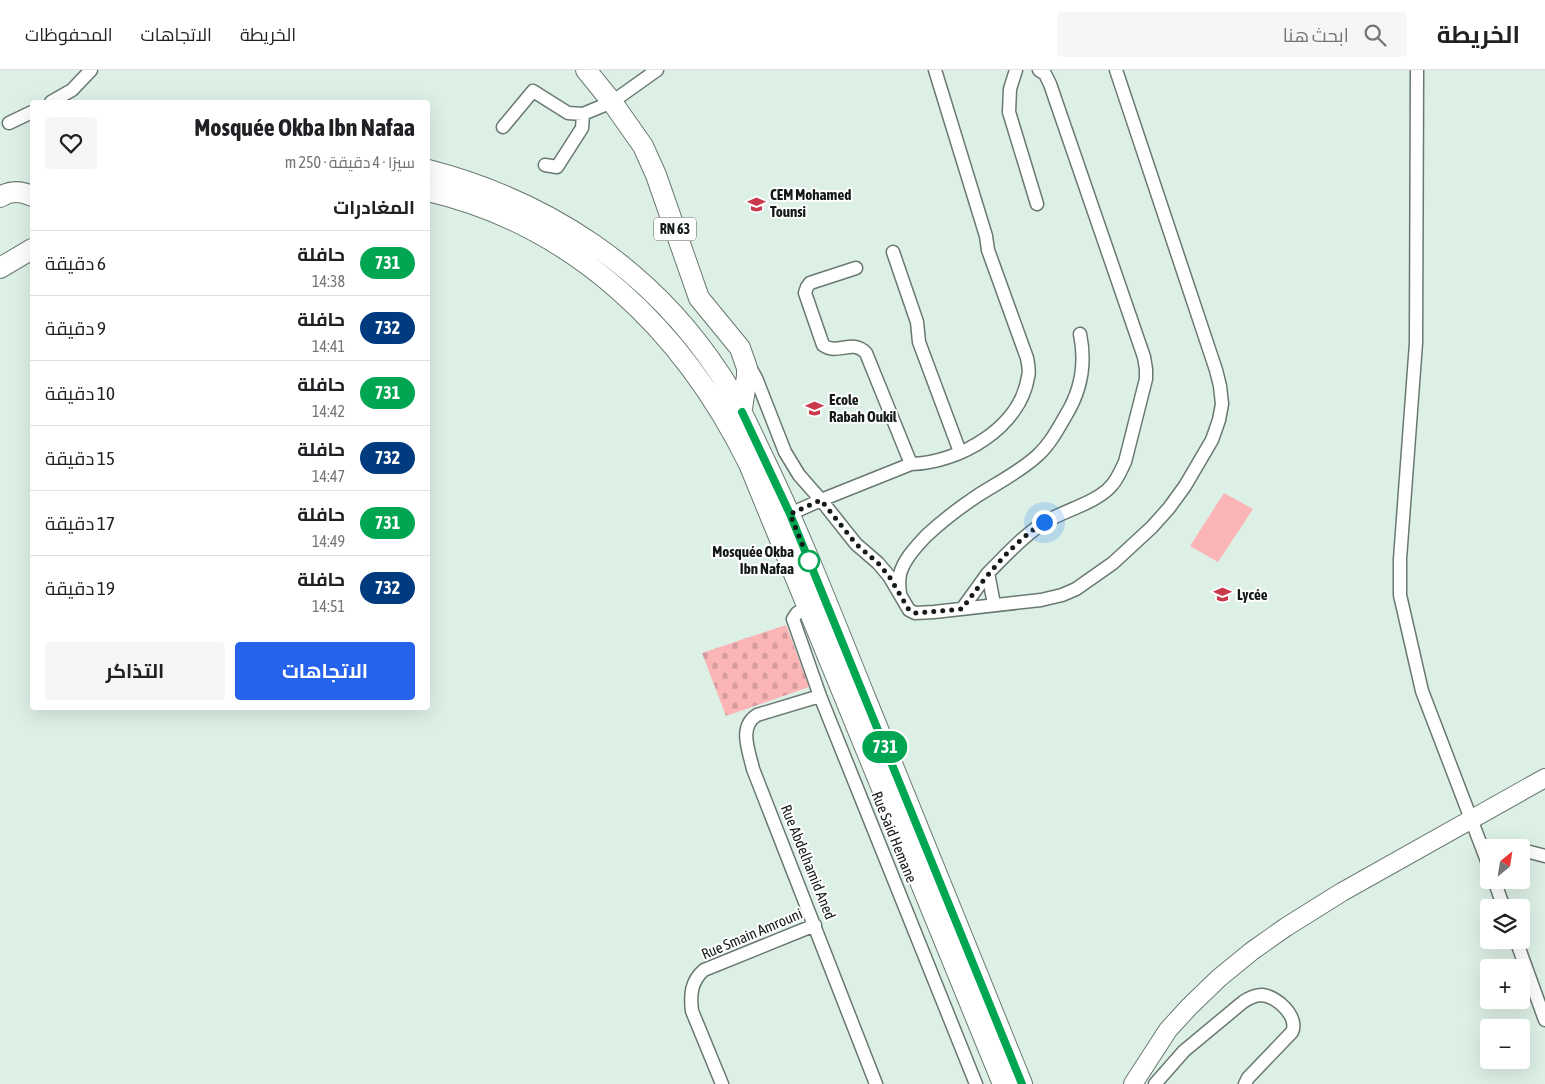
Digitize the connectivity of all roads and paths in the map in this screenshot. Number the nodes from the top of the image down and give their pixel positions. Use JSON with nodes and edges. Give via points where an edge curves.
{"nodes":[{"id":1,"x":91,"y":70,"type":"edge"},
{"id":2,"x":586,"y":70,"type":"edge"},
{"id":3,"x":657,"y":70,"type":"edge"},
{"id":4,"x":935,"y":70,"type":"edge"},
{"id":5,"x":1016,"y":70,"type":"edge"},
{"id":6,"x":1039,"y":70,"type":"edge"},
{"id":7,"x":1116,"y":70,"type":"edge"},
{"id":8,"x":1417,"y":70,"type":"edge"},
{"id":9,"x":54,"y":100,"type":"edge"},
{"id":10,"x":612,"y":102,"type":"junction"},
{"id":11,"x":30,"y":113,"type":"edge"},
{"id":12,"x":583,"y":114,"type":"junction"},
{"id":13,"x":9,"y":123,"type":"dead end"},
{"id":14,"x":503,"y":127,"type":"dead end"},
{"id":15,"x":545,"y":165,"type":"dead end"},
{"id":16,"x":430,"y":171,"type":"edge"},
{"id":17,"x":430,"y":192,"type":"edge"},
{"id":18,"x":30,"y":194,"type":"edge"},
{"id":19,"x":0,"y":197,"type":"edge"},
{"id":20,"x":1037,"y":204,"type":"dead end"},
{"id":21,"x":30,"y":250,"type":"edge"},
{"id":22,"x":893,"y":252,"type":"dead end"},
{"id":23,"x":0,"y":268,"type":"edge"},
{"id":24,"x":856,"y":268,"type":"dead end"},
{"id":25,"x":1080,"y":334,"type":"dead end"},
{"id":26,"x":742,"y":354,"type":"junction"},
{"id":27,"x":721,"y":375,"type":"junction"},
{"id":28,"x":742,"y":412,"type":"junction"},
{"id":29,"x":737,"y":438,"type":"junction"},
{"id":30,"x":960,"y":452,"type":"junction"},
{"id":31,"x":911,"y":464,"type":"junction"},
{"id":32,"x":821,"y":500,"type":"junction"},
{"id":33,"x":790,"y":514,"type":"junction"},
{"id":34,"x":988,"y":573,"type":"junction"},
{"id":35,"x":900,"y":594,"type":"junction"},
{"id":36,"x":994,"y":604,"type":"junction"},
{"id":37,"x":808,"y":606,"type":"junction"},
{"id":38,"x":962,"y":609,"type":"junction"},
{"id":39,"x":820,"y":696,"type":"junction"},
{"id":40,"x":1545,"y":778,"type":"edge"},
{"id":41,"x":1472,"y":820,"type":"junction"},
{"id":42,"x":1480,"y":842,"type":"edge"},
{"id":43,"x":1530,"y":852,"type":"edge"},
{"id":44,"x":1545,"y":856,"type":"edge"},
{"id":45,"x":815,"y":925,"type":"junction"},
{"id":46,"x":1519,"y":949,"type":"edge"},
{"id":47,"x":1545,"y":1020,"type":"edge"},
{"id":48,"x":722,"y":1084,"type":"edge"},
{"id":49,"x":876,"y":1084,"type":"edge"},
{"id":50,"x":976,"y":1084,"type":"edge"},
{"id":51,"x":1003,"y":1084,"type":"edge"},
{"id":52,"x":1022,"y":1084,"type":"edge"},
{"id":53,"x":1133,"y":1084,"type":"edge"},
{"id":54,"x":1155,"y":1084,"type":"edge"},
{"id":55,"x":1245,"y":1084,"type":"edge"}],
"edges":[{"from":1,"to":9,"type":"street","via":[[72,90]]},
{"from":2,"to":10,"type":"main road","number":"RN 63"},
{"from":3,"to":10,"type":"street"},
{"from":4,"to":30,"type":"street","via":[[988,250],[1027,358],[1029,375],[1026,388],[1011,414],[990,434]]},
{"from":5,"to":20,"type":"street","via":[[1010,89],[1009,112]]},
{"from":6,"to":34,"type":"street","via":[[1050,84],[1144,357],[1146,378],[1125,462],[1112,486],[1032,530]]},
{"from":7,"to":36,"type":"street","via":[[1216,370],[1222,404],[1219,420],[1212,440],[1169,508],[1113,563],[1062,595]]},
{"from":8,"to":41,"type":"street","via":[[1415,363],[1400,595],[1422,691]]},
{"from":10,"to":12,"type":"street"},
{"from":10,"to":26,"type":"main road","number":"RN 63","via":[[644,146],[699,298]]},
{"from":11,"to":13,"type":"street"},
{"from":12,"to":14,"type":"street","via":[[568,113],[533,91]]},
{"from":12,"to":15,"type":"street","via":[[582,128],[557,166]]},
{"from":16,"to":27,"type":"main road","via":[[465,180],[527,205],[600,249],[658,298]]},
{"from":17,"to":29,"type":"main road","via":[[477,205],[530,228],[579,257],[603,276],[682,355]]},
{"from":18,"to":19,"type":"main road","via":[[11,192]]},
{"from":21,"to":23,"type":"main road"},
{"from":22,"to":30,"type":"street","via":[[917,322],[919,342]]},
{"from":24,"to":31,"type":"street","via":[[810,283],[805,293],[823,345],[833,349],[856,346],[866,353]]},
{"from":25,"to":35,"type":"street","via":[[1084,363],[1079,384],[1072,406],[1052,438],[1024,467],[954,512],[920,542],[903,566]]},
{"from":26,"to":27,"type":"main road","via":[[738,368]]},
{"from":26,"to":28,"type":"main road","via":[[747,376]]},
{"from":26,"to":32,"type":"street","via":[[756,378],[785,452],[799,475]]},
{"from":27,"to":28,"type":"main road"},
{"from":28,"to":29,"type":"main road"},
{"from":28,"to":33,"type":"main road"},
{"from":29,"to":37,"type":"main road"},
{"from":30,"to":31,"type":"street","via":[[948,458]]},
{"from":31,"to":32,"type":"street"},
{"from":32,"to":33,"type":"street"},
{"from":32,"to":35,"type":"street","via":[[856,544],[889,576]]},
{"from":33,"to":52,"type":"main road"},
{"from":34,"to":36,"type":"street"},
{"from":34,"to":38,"type":"street"},
{"from":35,"to":38,"type":"street","via":[[909,610],[915,613]]},
{"from":36,"to":38,"type":"street"},
{"from":37,"to":39,"type":"street","name":"Rue Said Hemane","via":[[794,618]]},
{"from":37,"to":51,"type":"main road"},
{"from":39,"to":45,"type":"street","name":"Rue Abdelhamid Aned","via":[[758,715],[751,719],[746,738],[753,769]]},
{"from":39,"to":50,"type":"street","name":"Rue Said Hemane"},
{"from":40,"to":41,"type":"street"},
{"from":41,"to":42,"type":"street"},
{"from":41,"to":53,"type":"street","via":[[1342,892],[1252,951],[1219,978],[1168,1030]]},
{"from":43,"to":44,"type":"street"},
{"from":45,"to":48,"type":"street","name":"Rue Smain Amrouni","via":[[704,970],[694,981],[692,1011]]},
{"from":45,"to":49,"type":"street","name":"Rue Abdelhamid Aned"},
{"from":46,"to":47,"type":"street"},
{"from":54,"to":55,"type":"street","via":[[1184,1051],[1243,1002],[1250,997],[1265,995],[1289,1014],[1294,1028]]}]}
